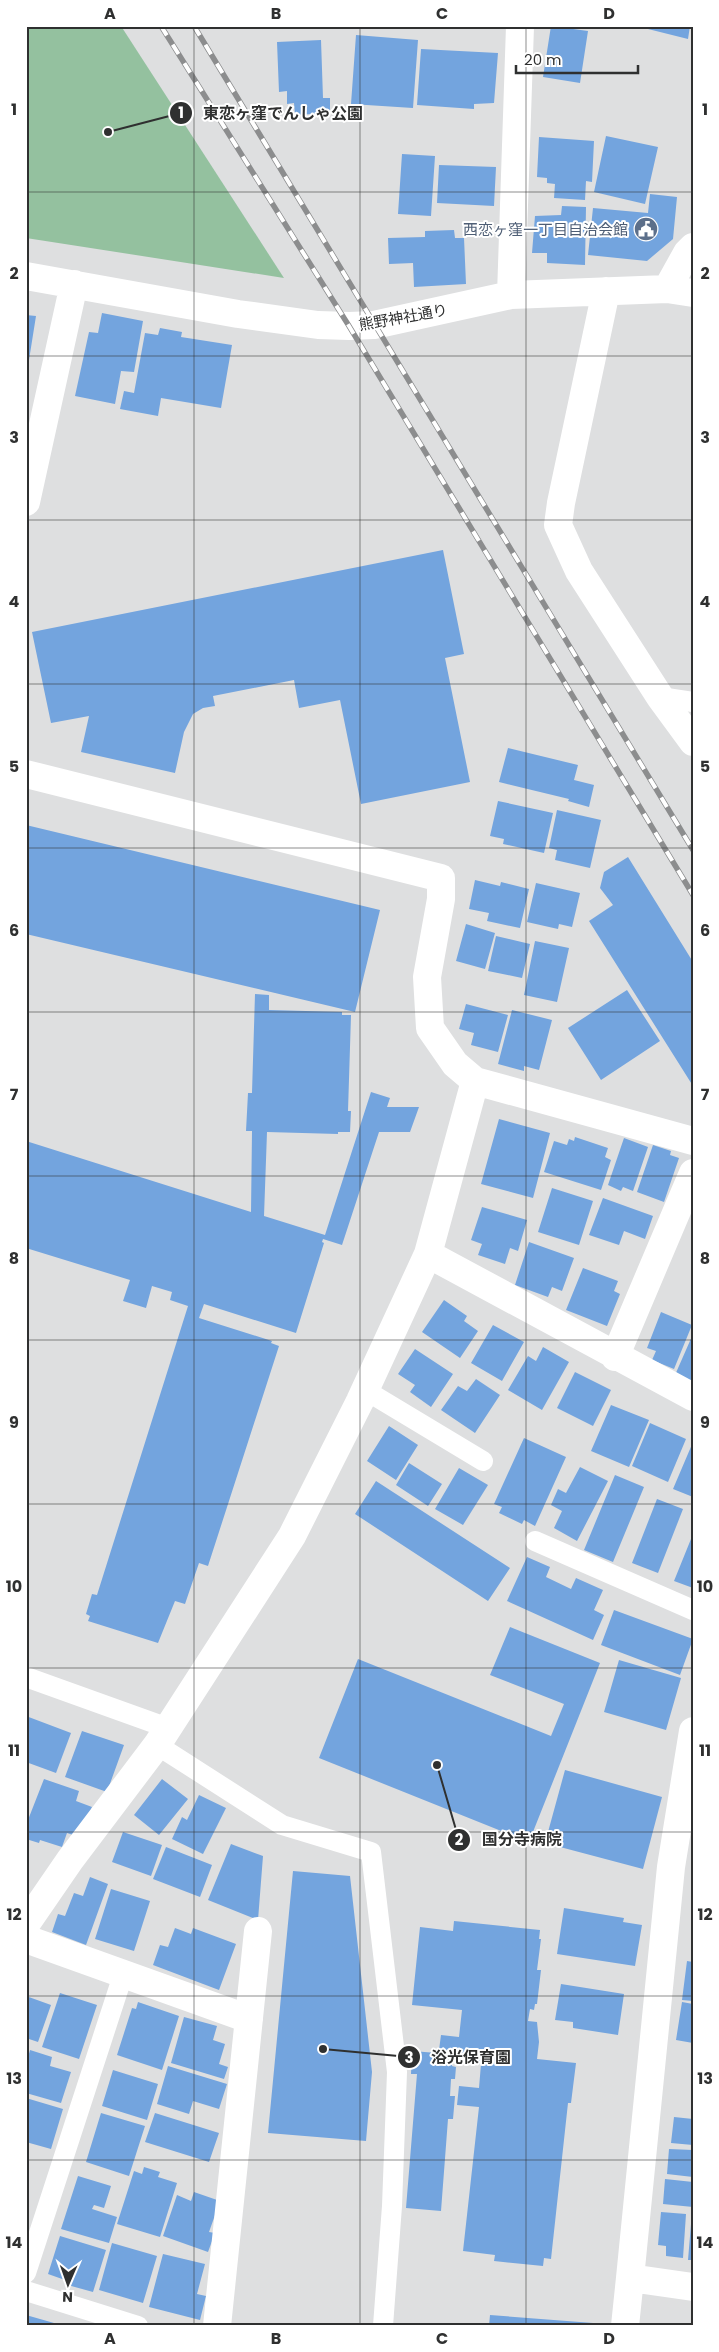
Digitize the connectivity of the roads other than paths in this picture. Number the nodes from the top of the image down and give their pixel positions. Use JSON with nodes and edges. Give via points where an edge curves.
{"nodes":[{"id":1,"x":520,"y":26,"type":"edge"},
{"id":2,"x":693,"y":248,"type":"edge"},
{"id":3,"x":26,"y":276,"type":"edge"},
{"id":4,"x":74,"y":284,"type":"junction"},
{"id":5,"x":606,"y":290,"type":"junction"},
{"id":6,"x":680,"y":291,"type":"edge"},
{"id":7,"x":511,"y":295,"type":"junction"},
{"id":8,"x":26,"y":502,"type":"edge"},
{"id":9,"x":660,"y":697,"type":"junction"},
{"id":10,"x":693,"y":702,"type":"edge"},
{"id":11,"x":693,"y":742,"type":"edge"},
{"id":12,"x":26,"y":774,"type":"edge"},
{"id":13,"x":475,"y":1081,"type":"junction"},
{"id":14,"x":693,"y":1140,"type":"edge"},
{"id":15,"x":693,"y":1173,"type":"edge"},
{"id":16,"x":428,"y":1254,"type":"junction"},
{"id":17,"x":615,"y":1357,"type":"junction"},
{"id":18,"x":365,"y":1390,"type":"junction"},
{"id":19,"x":693,"y":1397,"type":"edge"},
{"id":20,"x":483,"y":1461,"type":"dead end"},
{"id":21,"x":536,"y":1541,"type":"dead end"},
{"id":22,"x":693,"y":1610,"type":"edge"},
{"id":23,"x":26,"y":1677,"type":"edge"},
{"id":24,"x":693,"y":1731,"type":"edge"},
{"id":25,"x":163,"y":1736,"type":"junction"},
{"id":26,"x":26,"y":1924,"type":"edge"},
{"id":27,"x":258,"y":1931,"type":"dead end"},
{"id":28,"x":26,"y":1939,"type":"edge"},
{"id":29,"x":123,"y":1976,"type":"junction"},
{"id":30,"x":249,"y":2019,"type":"junction"},
{"id":31,"x":26,"y":2273,"type":"edge"},
{"id":32,"x":630,"y":2278,"type":"junction"},
{"id":33,"x":693,"y":2287,"type":"edge"},
{"id":34,"x":26,"y":2291,"type":"edge"},
{"id":35,"x":138,"y":2326,"type":"edge"},
{"id":36,"x":217,"y":2326,"type":"edge"},
{"id":37,"x":383,"y":2326,"type":"edge"},
{"id":38,"x":626,"y":2326,"type":"edge"}],
"edges":[{"from":1,"to":7,"type":"street"},
{"from":2,"to":6,"type":"street","via":[[687,253]]},
{"from":3,"to":4,"type":"street","name":"熊野神社通り"},
{"from":4,"to":7,"type":"street","name":"熊野神社通り","via":[[238,314],[349,326],[374,325]]},
{"from":4,"to":8,"type":"street"},
{"from":5,"to":6,"type":"street","name":"熊野神社通り"},
{"from":5,"to":7,"type":"street","name":"熊野神社通り"},
{"from":5,"to":9,"type":"street","via":[[558,525],[579,571]]},
{"from":9,"to":10,"type":"lane"},
{"from":9,"to":11,"type":"street"},
{"from":12,"to":13,"type":"street","via":[[441,878],[441,899],[427,977],[430,1028],[455,1064]]},
{"from":13,"to":14,"type":"street"},
{"from":13,"to":16,"type":"street"},
{"from":15,"to":17,"type":"street"},
{"from":16,"to":17,"type":"street"},
{"from":16,"to":18,"type":"street"},
{"from":17,"to":19,"type":"street"},
{"from":18,"to":20,"type":"lane"},
{"from":18,"to":25,"type":"street","via":[[292,1536]]},
{"from":21,"to":22,"type":"lane"},
{"from":23,"to":25,"type":"lane"},
{"from":24,"to":32,"type":"street","via":[[671,1867]]},
{"from":25,"to":26,"type":"street"},
{"from":25,"to":37,"type":"lane","via":[[282,1825],[371,1852],[397,2072]]},
{"from":27,"to":30,"type":"street"},
{"from":28,"to":29,"type":"street"},
{"from":29,"to":30,"type":"street"},
{"from":29,"to":31,"type":"lane"},
{"from":30,"to":36,"type":"street"},
{"from":32,"to":33,"type":"street"},
{"from":32,"to":38,"type":"street"},
{"from":34,"to":35,"type":"lane"}]}
